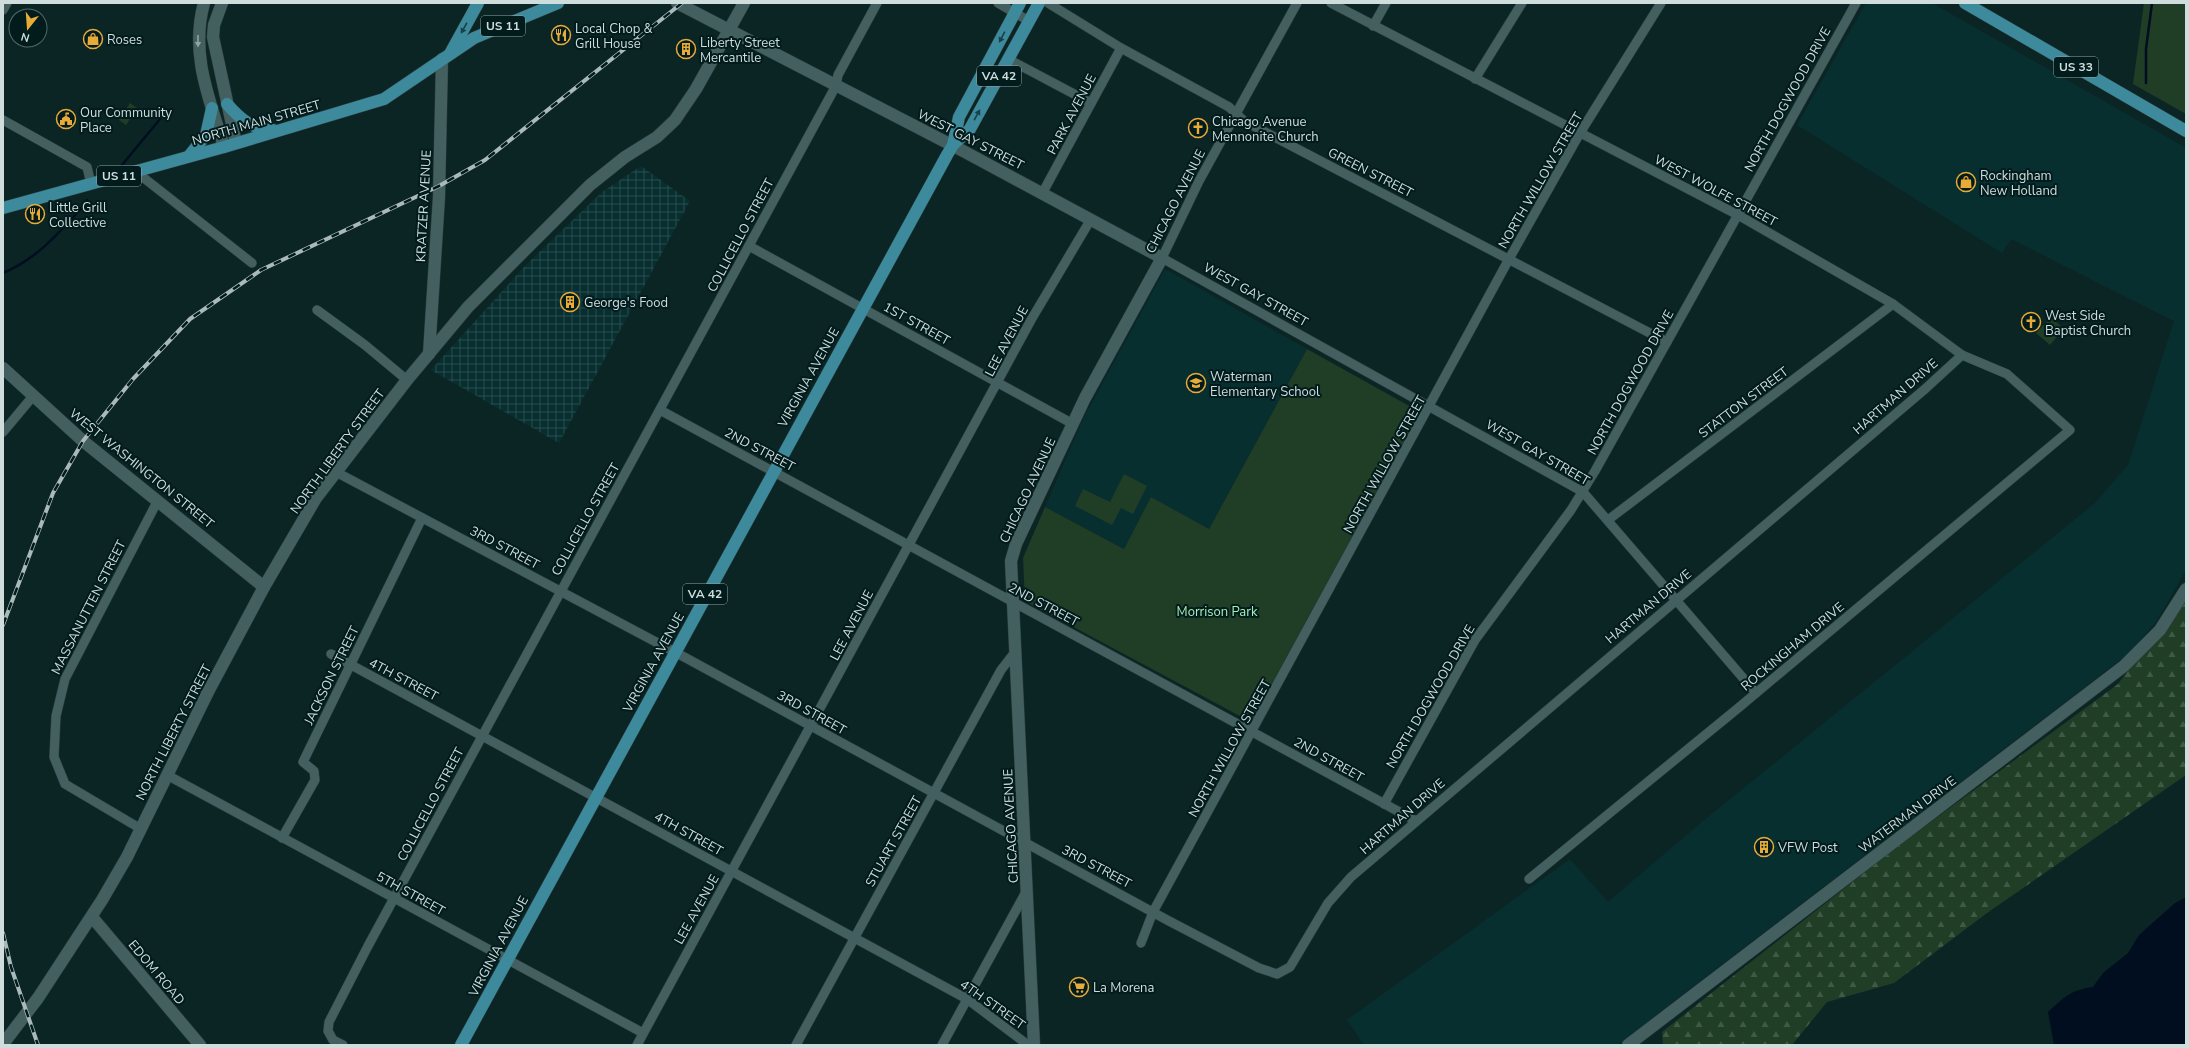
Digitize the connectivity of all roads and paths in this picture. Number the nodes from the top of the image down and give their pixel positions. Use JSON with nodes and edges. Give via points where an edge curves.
{"nodes":[{"id":1,"x":7,"y":3,"type":"edge"},
{"id":2,"x":204,"y":3,"type":"edge"},
{"id":3,"x":222,"y":3,"type":"edge"},
{"id":4,"x":478,"y":3,"type":"edge"},
{"id":5,"x":558,"y":3,"type":"edge"},
{"id":6,"x":677,"y":3,"type":"edge"},
{"id":7,"x":744,"y":3,"type":"edge"},
{"id":8,"x":877,"y":3,"type":"edge"},
{"id":9,"x":998,"y":3,"type":"edge"},
{"id":10,"x":1039,"y":3,"type":"edge"},
{"id":11,"x":1048,"y":3,"type":"edge"},
{"id":12,"x":1297,"y":3,"type":"edge"},
{"id":13,"x":1331,"y":3,"type":"edge"},
{"id":14,"x":1386,"y":3,"type":"edge"},
{"id":15,"x":1522,"y":3,"type":"edge"},
{"id":16,"x":1661,"y":3,"type":"edge"},
{"id":17,"x":1856,"y":3,"type":"edge"},
{"id":18,"x":1965,"y":3,"type":"edge"},
{"id":19,"x":1018,"y":8,"type":"edge"},
{"id":20,"x":3,"y":10,"type":"edge"},
{"id":21,"x":1029,"y":21,"type":"junction"},
{"id":22,"x":1373,"y":26,"type":"junction"},
{"id":23,"x":729,"y":31,"type":"junction"},
{"id":24,"x":1121,"y":48,"type":"junction"},
{"id":25,"x":446,"y":56,"type":"junction"},
{"id":26,"x":1008,"y":59,"type":"junction"},
{"id":27,"x":1475,"y":79,"type":"junction"},
{"id":28,"x":836,"y":85,"type":"junction"},
{"id":29,"x":1091,"y":103,"type":"junction"},
{"id":30,"x":227,"y":104,"type":"junction"},
{"id":31,"x":212,"y":108,"type":"junction"},
{"id":32,"x":1236,"y":114,"type":"junction"},
{"id":33,"x":3,"y":120,"type":"edge"},
{"id":34,"x":279,"y":130,"type":"junction"},
{"id":35,"x":2186,"y":131,"type":"edge"},
{"id":36,"x":1580,"y":134,"type":"junction"},
{"id":37,"x":236,"y":143,"type":"junction"},
{"id":38,"x":953,"y":145,"type":"junction"},
{"id":39,"x":224,"y":147,"type":"junction"},
{"id":40,"x":188,"y":156,"type":"junction"},
{"id":41,"x":135,"y":171,"type":"junction"},
{"id":42,"x":91,"y":184,"type":"junction"},
{"id":43,"x":1043,"y":192,"type":"junction"},
{"id":44,"x":3,"y":208,"type":"edge"},
{"id":45,"x":1738,"y":215,"type":"junction"},
{"id":46,"x":1091,"y":219,"type":"junction"},
{"id":47,"x":749,"y":246,"type":"junction"},
{"id":48,"x":1162,"y":258,"type":"junction"},
{"id":49,"x":1509,"y":259,"type":"junction"},
{"id":50,"x":252,"y":263,"type":"dead end"},
{"id":51,"x":1893,"y":304,"type":"junction"},
{"id":52,"x":862,"y":308,"type":"junction"},
{"id":53,"x":317,"y":310,"type":"dead end"},
{"id":54,"x":1667,"y":342,"type":"junction"},
{"id":55,"x":429,"y":354,"type":"junction"},
{"id":56,"x":1962,"y":355,"type":"junction"},
{"id":57,"x":3,"y":368,"type":"edge"},
{"id":58,"x":407,"y":380,"type":"junction"},
{"id":59,"x":998,"y":383,"type":"junction"},
{"id":60,"x":34,"y":395,"type":"junction"},
{"id":61,"x":1430,"y":406,"type":"junction"},
{"id":62,"x":660,"y":410,"type":"junction"},
{"id":63,"x":1073,"y":424,"type":"junction"},
{"id":64,"x":2070,"y":430,"type":"joint"},
{"id":65,"x":3,"y":432,"type":"edge"},
{"id":66,"x":773,"y":470,"type":"junction"},
{"id":67,"x":336,"y":472,"type":"junction"},
{"id":68,"x":1583,"y":492,"type":"junction"},
{"id":69,"x":158,"y":500,"type":"junction"},
{"id":70,"x":422,"y":518,"type":"junction"},
{"id":71,"x":1608,"y":520,"type":"junction"},
{"id":72,"x":909,"y":544,"type":"junction"},
{"id":73,"x":264,"y":587,"type":"junction"},
{"id":74,"x":2186,"y":589,"type":"edge"},
{"id":75,"x":561,"y":591,"type":"junction"},
{"id":76,"x":1676,"y":600,"type":"junction"},
{"id":77,"x":1013,"y":603,"type":"junction"},
{"id":78,"x":674,"y":652,"type":"junction"},
{"id":79,"x":1015,"y":652,"type":"junction"},
{"id":80,"x":332,"y":654,"type":"dead end"},
{"id":81,"x":350,"y":665,"type":"junction"},
{"id":82,"x":1756,"y":693,"type":"junction"},
{"id":83,"x":810,"y":726,"type":"junction"},
{"id":84,"x":1252,"y":731,"type":"junction"},
{"id":85,"x":482,"y":735,"type":"junction"},
{"id":86,"x":167,"y":775,"type":"junction"},
{"id":87,"x":934,"y":793,"type":"junction"},
{"id":88,"x":595,"y":797,"type":"junction"},
{"id":89,"x":1384,"y":804,"type":"junction"},
{"id":90,"x":1416,"y":821,"type":"junction"},
{"id":91,"x":141,"y":829,"type":"junction"},
{"id":92,"x":282,"y":838,"type":"junction"},
{"id":93,"x":1025,"y":843,"type":"junction"},
{"id":94,"x":732,"y":871,"type":"junction"},
{"id":95,"x":1529,"y":879,"type":"dead end"},
{"id":96,"x":1027,"y":889,"type":"junction"},
{"id":97,"x":394,"y":898,"type":"junction"},
{"id":98,"x":1153,"y":912,"type":"junction"},
{"id":99,"x":92,"y":917,"type":"junction"},
{"id":100,"x":855,"y":938,"type":"junction"},
{"id":101,"x":1141,"y":943,"type":"dead end"},
{"id":102,"x":507,"y":959,"type":"junction"},
{"id":103,"x":1275,"y":974,"type":"joint"},
{"id":104,"x":967,"y":998,"type":"junction"},
{"id":105,"x":643,"y":1033,"type":"junction"},
{"id":106,"x":3,"y":1044,"type":"edge"},
{"id":107,"x":200,"y":1045,"type":"edge"},
{"id":108,"x":343,"y":1045,"type":"edge"},
{"id":109,"x":461,"y":1045,"type":"edge"},
{"id":110,"x":637,"y":1045,"type":"edge"},
{"id":111,"x":796,"y":1045,"type":"edge"},
{"id":112,"x":942,"y":1045,"type":"edge"},
{"id":113,"x":1028,"y":1045,"type":"edge"},
{"id":114,"x":1034,"y":1045,"type":"edge"},
{"id":115,"x":1628,"y":1045,"type":"edge"}],
"edges":[{"from":1,"to":20,"type":"street"},
{"from":2,"to":31,"type":"street","one_way":true,"via":[[199,24],[198,48]]},
{"from":3,"to":30,"type":"street","via":[[214,25],[213,37]]},
{"from":4,"to":25,"type":"main road","name":"NORTH MAIN STREET","number":"US 11","one_way":true},
{"from":5,"to":25,"type":"main road","number":"US 11","via":[[474,38]]},
{"from":6,"to":23,"type":"street","name":"WEST GAY STREET"},
{"from":7,"to":23,"type":"street","name":"NORTH LIBERTY STREET"},
{"from":8,"to":28,"type":"street","name":"COLLICELLO STREET","via":[[838,75]]},
{"from":9,"to":19,"type":"street"},
{"from":10,"to":21,"type":"main road","number":"VA 42"},
{"from":11,"to":24,"type":"street","name":"GREEN STREET"},
{"from":12,"to":32,"type":"street","name":"CHICAGO AVENUE"},
{"from":13,"to":22,"type":"street","name":"WEST WOLFE STREET"},
{"from":14,"to":22,"type":"street"},
{"from":15,"to":27,"type":"street"},
{"from":16,"to":36,"type":"street","name":"NORTH WILLOW STREET"},
{"from":17,"to":45,"type":"street","name":"NORTH DOGWOOD DRIVE"},
{"from":18,"to":35,"type":"main road","number":"US 33"},
{"from":19,"to":21,"type":"street"},
{"from":19,"to":38,"type":"main road","number":"VA 42","one_way":true,"via":[[959,117]]},
{"from":21,"to":26,"type":"main road","number":"VA 42"},
{"from":22,"to":27,"type":"street","name":"WEST WOLFE STREET"},
{"from":23,"to":28,"type":"street","name":"WEST GAY STREET"},
{"from":23,"to":55,"type":"street","name":"NORTH LIBERTY STREET","via":[[675,120],[657,137],[625,157],[578,196],[468,307]]},
{"from":24,"to":29,"type":"street","name":"PARK AVENUE"},
{"from":24,"to":32,"type":"street","name":"GREEN STREET"},
{"from":25,"to":34,"type":"main road","name":"NORTH MAIN STREET","number":"US 11","via":[[384,99]]},
{"from":25,"to":55,"type":"street","name":"KRATZER AVENUE"},
{"from":26,"to":29,"type":"street"},
{"from":38,"to":26,"type":"main road","number":"VA 42","one_way":true,"via":[[970,129]]},
{"from":27,"to":36,"type":"street","name":"WEST WOLFE STREET"},
{"from":28,"to":38,"type":"street","name":"WEST GAY STREET"},
{"from":28,"to":47,"type":"street","name":"COLLICELLO STREET"},
{"from":29,"to":43,"type":"street","name":"PARK AVENUE"},
{"from":30,"to":34,"type":"main road","via":[[237,116],[252,126]]},
{"from":30,"to":37,"type":"street"},
{"from":31,"to":39,"type":"street"},
{"from":31,"to":40,"type":"main road","via":[[206,135]]},
{"from":32,"to":48,"type":"street","name":"CHICAGO AVENUE","via":[[1199,181]]},
{"from":32,"to":49,"type":"street","name":"GREEN STREET","via":[[1244,122]]},
{"from":33,"to":42,"type":"street","via":[[87,167]]},
{"from":34,"to":37,"type":"main road","name":"NORTH MAIN STREET","number":"US 11"},
{"from":36,"to":45,"type":"street","name":"WEST WOLFE STREET"},
{"from":36,"to":49,"type":"street","name":"NORTH WILLOW STREET"},
{"from":37,"to":39,"type":"main road","name":"NORTH MAIN STREET","number":"US 11"},
{"from":38,"to":43,"type":"street","name":"WEST GAY STREET"},
{"from":38,"to":52,"type":"main road","name":"VIRGINIA AVENUE","number":"VA 42"},
{"from":39,"to":40,"type":"main road","name":"NORTH MAIN STREET","number":"US 11"},
{"from":40,"to":41,"type":"main road","name":"NORTH MAIN STREET","number":"US 11"},
{"from":41,"to":42,"type":"main road","name":"NORTH MAIN STREET","number":"US 11"},
{"from":41,"to":50,"type":"street"},
{"from":42,"to":44,"type":"main road","name":"NORTH MAIN STREET","number":"US 11"},
{"from":43,"to":46,"type":"street","name":"WEST GAY STREET"},
{"from":45,"to":51,"type":"street","name":"WEST WOLFE STREET"},
{"from":45,"to":54,"type":"street","name":"NORTH DOGWOOD DRIVE"},
{"from":46,"to":48,"type":"street","name":"WEST GAY STREET"},
{"from":46,"to":59,"type":"street","name":"LEE AVENUE","via":[[1031,320]]},
{"from":47,"to":52,"type":"street","name":"1ST STREET"},
{"from":47,"to":62,"type":"street","name":"COLLICELLO STREET"},
{"from":48,"to":61,"type":"street","name":"WEST GAY STREET"},
{"from":48,"to":63,"type":"street","name":"CHICAGO AVENUE"},
{"from":49,"to":54,"type":"street","name":"GREEN STREET"},
{"from":49,"to":61,"type":"street","name":"NORTH WILLOW STREET"},
{"from":51,"to":56,"type":"street","name":"WEST WOLFE STREET"},
{"from":51,"to":71,"type":"street","name":"STATTON STREET"},
{"from":52,"to":59,"type":"street","name":"1ST STREET"},
{"from":52,"to":66,"type":"main road","name":"VIRGINIA AVENUE","number":"VA 42"},
{"from":53,"to":58,"type":"street"},
{"from":54,"to":68,"type":"street","name":"NORTH DOGWOOD DRIVE"},
{"from":55,"to":58,"type":"street","name":"NORTH LIBERTY STREET"},
{"from":56,"to":64,"type":"street","name":"WEST WOLFE STREET","via":[[2007,374]]},
{"from":56,"to":76,"type":"street","name":"HARTMAN DRIVE"},
{"from":57,"to":60,"type":"street","name":"WEST WASHINGTON STREET"},
{"from":58,"to":67,"type":"street","name":"NORTH LIBERTY STREET"},
{"from":59,"to":63,"type":"street","name":"1ST STREET"},
{"from":59,"to":72,"type":"street","name":"LEE AVENUE"},
{"from":60,"to":65,"type":"street"},
{"from":60,"to":69,"type":"street","name":"WEST WASHINGTON STREET","via":[[83,441]]},
{"from":61,"to":68,"type":"street","name":"WEST GAY STREET"},
{"from":61,"to":84,"type":"street","name":"NORTH WILLOW STREET"},
{"from":62,"to":66,"type":"street","name":"2ND STREET"},
{"from":62,"to":75,"type":"street","name":"COLLICELLO STREET"},
{"from":63,"to":77,"type":"street","name":"CHICAGO AVENUE","via":[[1014,549],[1011,571]]},
{"from":64,"to":82,"type":"street","name":"ROCKINGHAM DRIVE"},
{"from":66,"to":72,"type":"street","name":"2ND STREET"},
{"from":66,"to":78,"type":"main road","name":"VIRGINIA AVENUE","number":"VA 42"},
{"from":67,"to":70,"type":"street","name":"3RD STREET"},
{"from":67,"to":73,"type":"street","name":"NORTH LIBERTY STREET","via":[[309,510]]},
{"from":68,"to":71,"type":"street","name":"WEST GAY STREET"},
{"from":68,"to":89,"type":"street","name":"NORTH DOGWOOD DRIVE","via":[[1475,640]]},
{"from":69,"to":73,"type":"street","name":"WEST WASHINGTON STREET"},
{"from":69,"to":91,"type":"street","name":"MASSANUTTEN STREET","via":[[65,679],[56,716],[54,757],[65,784]]},
{"from":70,"to":75,"type":"street","name":"3RD STREET"},
{"from":70,"to":81,"type":"street","name":"JACKSON STREET"},
{"from":71,"to":76,"type":"street","name":"WEST GAY STREET"},
{"from":72,"to":77,"type":"street","name":"2ND STREET"},
{"from":72,"to":83,"type":"street","name":"LEE AVENUE"},
{"from":73,"to":86,"type":"street","name":"NORTH LIBERTY STREET"},
{"from":74,"to":115,"type":"street","name":"WATERMAN DRIVE","via":[[2160,630],[2124,666]]},
{"from":75,"to":78,"type":"street","name":"3RD STREET"},
{"from":75,"to":85,"type":"street","name":"COLLICELLO STREET"},
{"from":76,"to":82,"type":"street","name":"WEST GAY STREET"},
{"from":76,"to":90,"type":"street","name":"HARTMAN DRIVE"},
{"from":77,"to":79,"type":"street","name":"CHICAGO AVENUE"},
{"from":77,"to":84,"type":"street","name":"2ND STREET"},
{"from":78,"to":83,"type":"street","name":"3RD STREET"},
{"from":78,"to":88,"type":"main road","name":"VIRGINIA AVENUE","number":"VA 42"},
{"from":79,"to":87,"type":"street","name":"STUART STREET","via":[[1001,670]]},
{"from":79,"to":93,"type":"street","name":"CHICAGO AVENUE"},
{"from":80,"to":81,"type":"street","name":"4TH STREET"},
{"from":81,"to":85,"type":"street","name":"4TH STREET"},
{"from":81,"to":92,"type":"street","name":"JACKSON STREET","via":[[303,762],[314,771],[315,780]]},
{"from":82,"to":95,"type":"street","name":"ROCKINGHAM DRIVE"},
{"from":83,"to":87,"type":"street","name":"3RD STREET"},
{"from":83,"to":94,"type":"street","name":"LEE AVENUE"},
{"from":84,"to":89,"type":"street","name":"2ND STREET"},
{"from":84,"to":98,"type":"street","name":"NORTH WILLOW STREET"},
{"from":85,"to":88,"type":"street","name":"4TH STREET"},
{"from":85,"to":97,"type":"street","name":"COLLICELLO STREET"},
{"from":86,"to":91,"type":"street","name":"NORTH LIBERTY STREET"},
{"from":86,"to":92,"type":"street","name":"5TH STREET"},
{"from":87,"to":93,"type":"street","name":"3RD STREET"},
{"from":87,"to":100,"type":"street","name":"STUART STREET"},
{"from":88,"to":94,"type":"street","name":"4TH STREET"},
{"from":88,"to":102,"type":"main road","name":"VIRGINIA AVENUE","number":"VA 42"},
{"from":89,"to":90,"type":"street","name":"2ND STREET"},
{"from":90,"to":103,"type":"street","name":"HARTMAN DRIVE","via":[[1351,877],[1328,903],[1290,967],[1282,974]]},
{"from":91,"to":99,"type":"street","name":"NORTH LIBERTY STREET"},
{"from":92,"to":97,"type":"street","name":"5TH STREET"},
{"from":93,"to":96,"type":"street","name":"CHICAGO AVENUE"},
{"from":93,"to":98,"type":"street","name":"3RD STREET"},
{"from":94,"to":100,"type":"street","name":"4TH STREET"},
{"from":94,"to":105,"type":"street","name":"LEE AVENUE"},
{"from":96,"to":104,"type":"street"},
{"from":96,"to":114,"type":"street","name":"CHICAGO AVENUE"},
{"from":97,"to":102,"type":"street","name":"5TH STREET"},
{"from":97,"to":108,"type":"street","name":"COLLICELLO STREET","via":[[329,1022],[328,1032],[334,1040]]},
{"from":98,"to":101,"type":"street","name":"NORTH WILLOW STREET"},
{"from":98,"to":103,"type":"street","name":"3RD STREET"},
{"from":99,"to":106,"type":"street","name":"NORTH LIBERTY STREET","via":[[38,998]]},
{"from":99,"to":107,"type":"street","name":"EDOM ROAD"},
{"from":100,"to":104,"type":"street","name":"4TH STREET"},
{"from":100,"to":111,"type":"street","name":"STUART STREET"},
{"from":102,"to":105,"type":"street","name":"5TH STREET"},
{"from":102,"to":109,"type":"main road","name":"VIRGINIA AVENUE","number":"VA 42"},
{"from":104,"to":112,"type":"street"},
{"from":104,"to":113,"type":"street","name":"4TH STREET"},
{"from":105,"to":110,"type":"street","name":"LEE AVENUE"}]}
